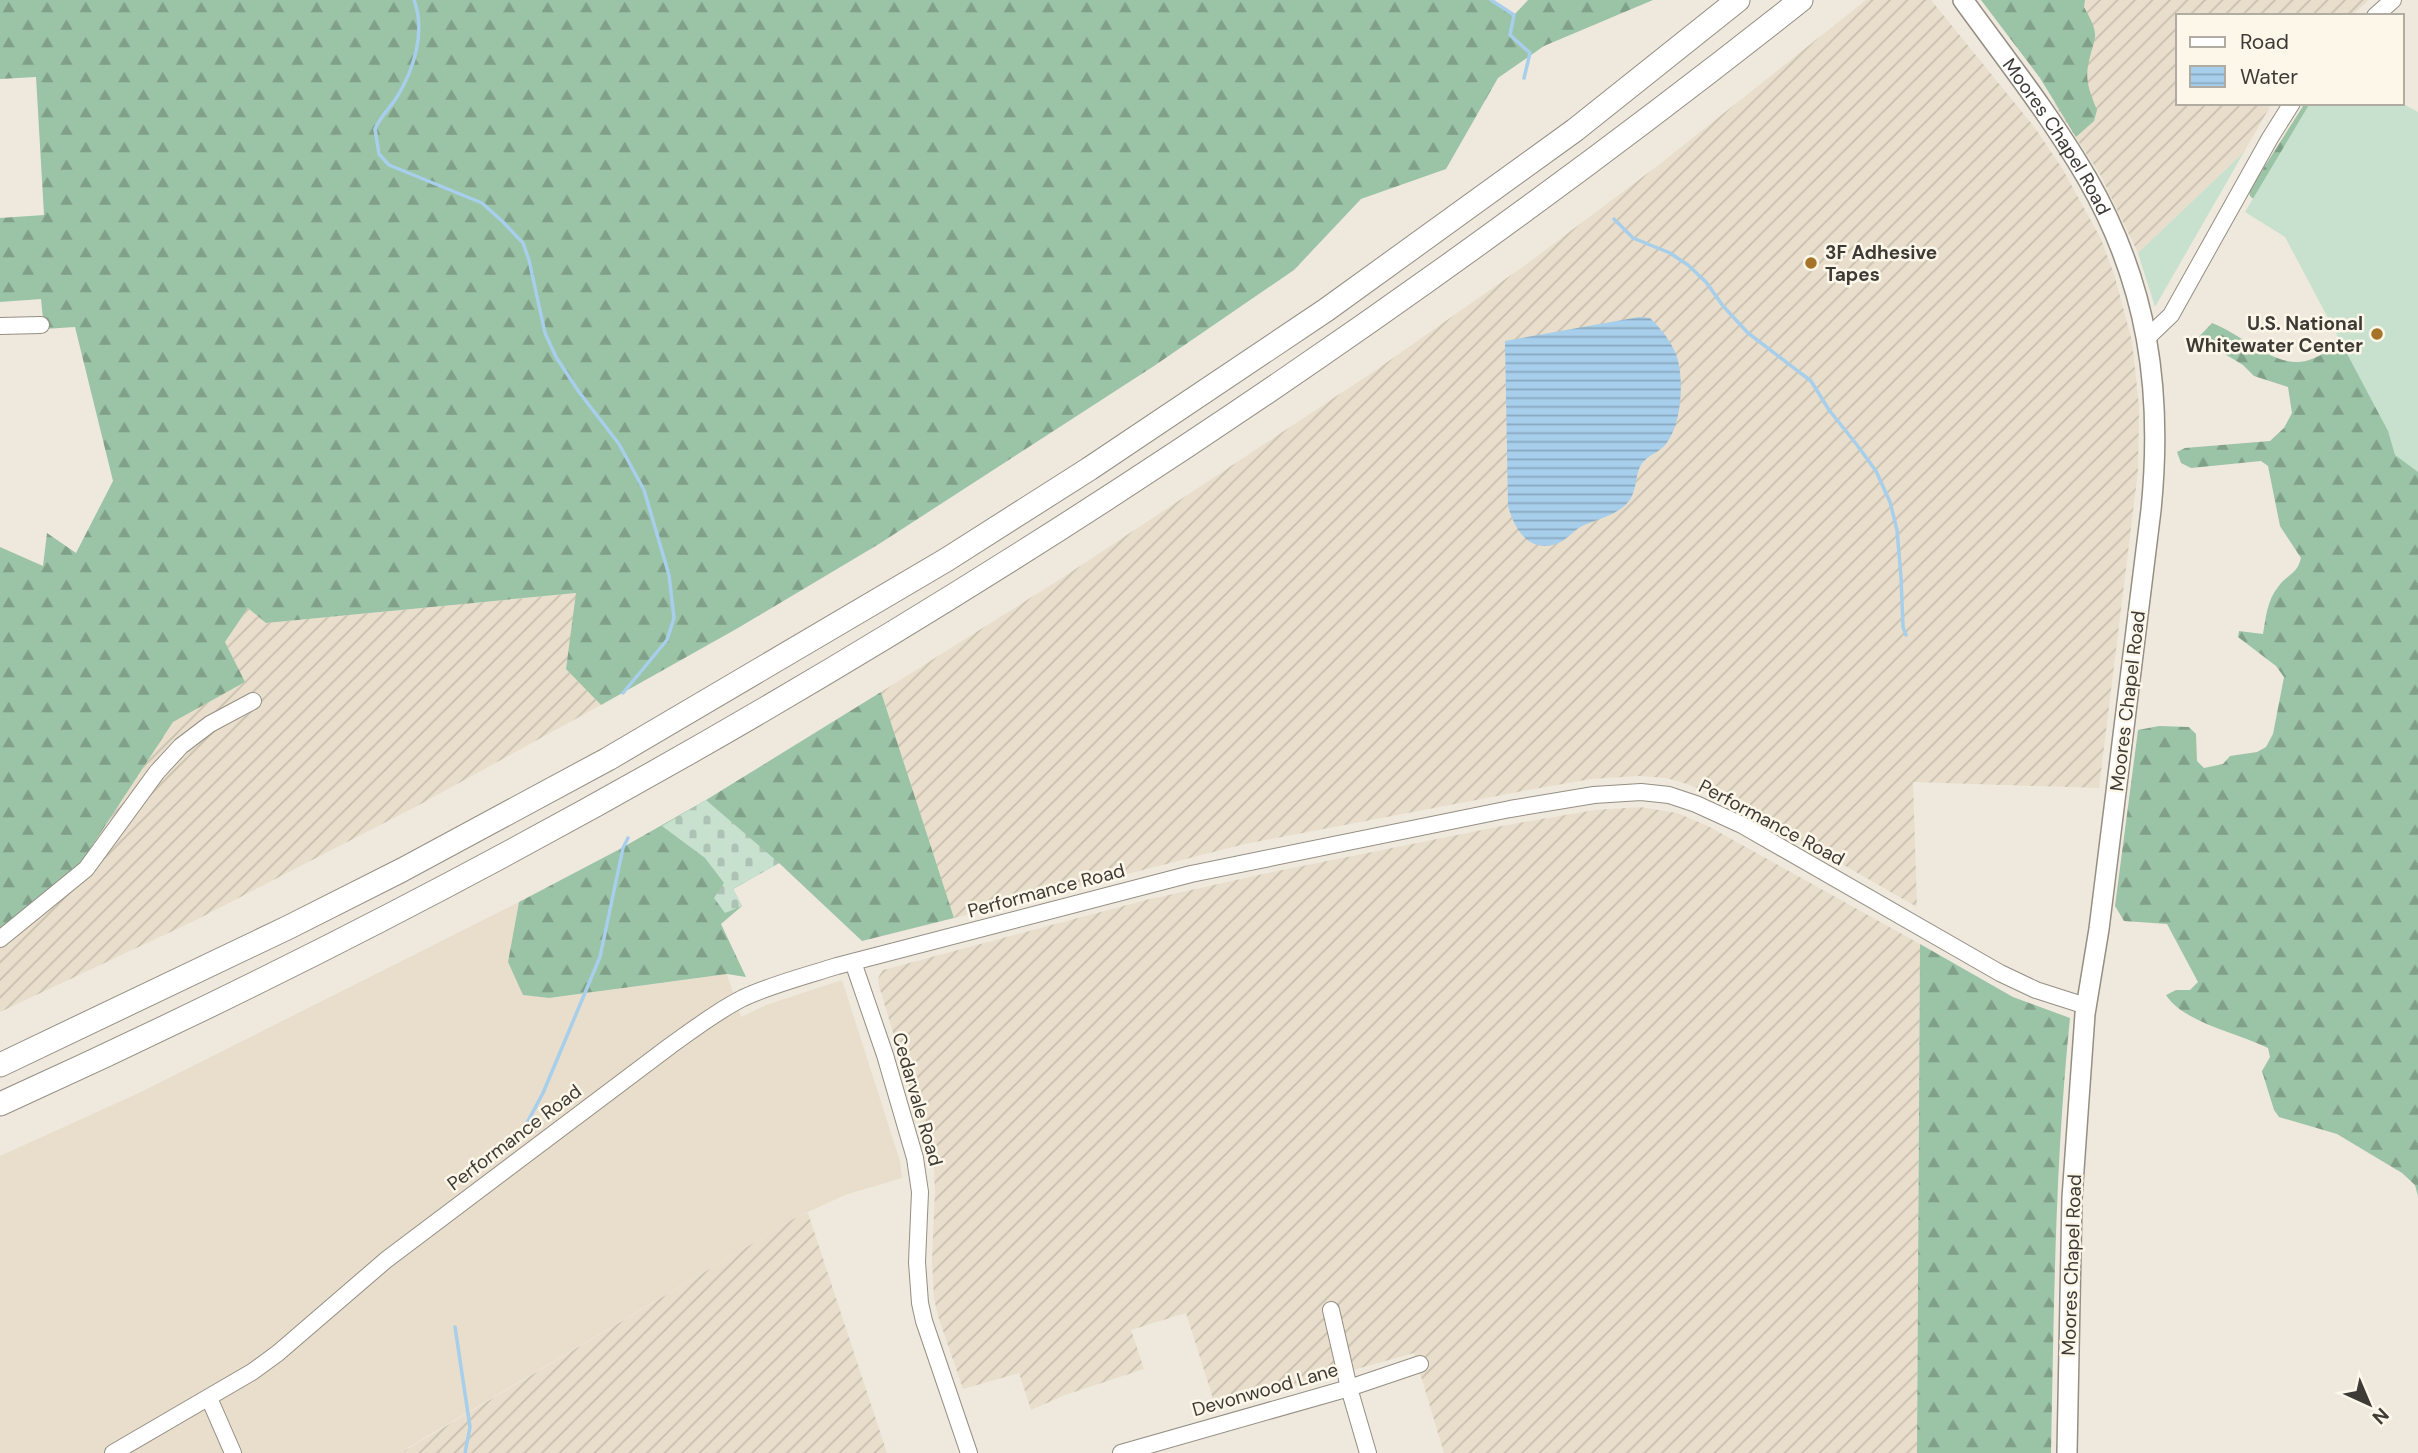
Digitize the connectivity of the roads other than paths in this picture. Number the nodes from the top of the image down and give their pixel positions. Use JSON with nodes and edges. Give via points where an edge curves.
{"nodes":[{"id":1,"x":1738,"y":0,"type":"edge"},
{"id":2,"x":1801,"y":0,"type":"edge"},
{"id":3,"x":1963,"y":0,"type":"edge"},
{"id":4,"x":2393,"y":0,"type":"edge"},
{"id":5,"x":2377,"y":14,"type":"edge"},
{"id":6,"x":2291,"y":105,"type":"edge"},
{"id":7,"x":41,"y":325,"type":"dead end"},
{"id":8,"x":0,"y":326,"type":"edge"},
{"id":9,"x":2148,"y":338,"type":"junction"},
{"id":10,"x":253,"y":701,"type":"dead end"},
{"id":11,"x":0,"y":939,"type":"edge"},
{"id":12,"x":853,"y":962,"type":"junction"},
{"id":13,"x":2086,"y":1006,"type":"junction"},
{"id":14,"x":209,"y":1007,"type":"junction"},
{"id":15,"x":4,"y":1063,"type":"edge"},
{"id":16,"x":0,"y":1104,"type":"edge"},
{"id":17,"x":0,"y":1122,"type":"edge"},
{"id":18,"x":1331,"y":1310,"type":"dead end"},
{"id":19,"x":1420,"y":1364,"type":"dead end"},
{"id":20,"x":1349,"y":1388,"type":"junction"},
{"id":21,"x":209,"y":1398,"type":"junction"},
{"id":22,"x":113,"y":1453,"type":"edge"},
{"id":23,"x":233,"y":1453,"type":"edge"},
{"id":24,"x":969,"y":1453,"type":"edge"},
{"id":25,"x":1121,"y":1453,"type":"edge"},
{"id":26,"x":1368,"y":1453,"type":"edge"},
{"id":27,"x":2067,"y":1453,"type":"edge"}],
"edges":[{"from":1,"to":15,"type":"highway","via":[[1575,130],[1326,310],[946,560],[631,746],[414,863]]},
{"from":2,"to":14,"type":"highway","via":[[1516,218],[1314,361],[971,586],[653,774]]},
{"from":3,"to":9,"type":"main road","name":"Moores Chapel Road","via":[[2098,196],[2130,269]]},
{"from":4,"to":5,"type":"street"},
{"from":6,"to":9,"type":"street","via":[[2171,316]]},
{"from":7,"to":8,"type":"street"},
{"from":9,"to":13,"type":"main road","name":"Moores Chapel Road","via":[[2156,430],[2152,498]]},
{"from":10,"to":11,"type":"street","via":[[181,746],[86,869]]},
{"from":12,"to":13,"type":"street","name":"Performance Road","via":[[1256,860],[1510,809],[1641,792],[1669,795],[1716,812],[2000,973]]},
{"from":12,"to":21,"type":"street","name":"Performance Road","via":[[761,991],[715,1014],[386,1260],[278,1353]]},
{"from":12,"to":24,"type":"street","name":"Cedarvale Road","via":[[915,1158],[920,1192],[920,1303]]},
{"from":13,"to":27,"type":"main road","name":"Moores Chapel Road","via":[[2072,1198]]},
{"from":14,"to":16,"type":"highway"},
{"from":14,"to":17,"type":"highway","via":[[82,1083]]},
{"from":18,"to":20,"type":"street"},
{"from":19,"to":20,"type":"street","name":"Devonwood Lane"},
{"from":20,"to":25,"type":"street","name":"Devonwood Lane"},
{"from":20,"to":26,"type":"street"},
{"from":21,"to":22,"type":"street","name":"Performance Road"},
{"from":21,"to":23,"type":"street"}]}
